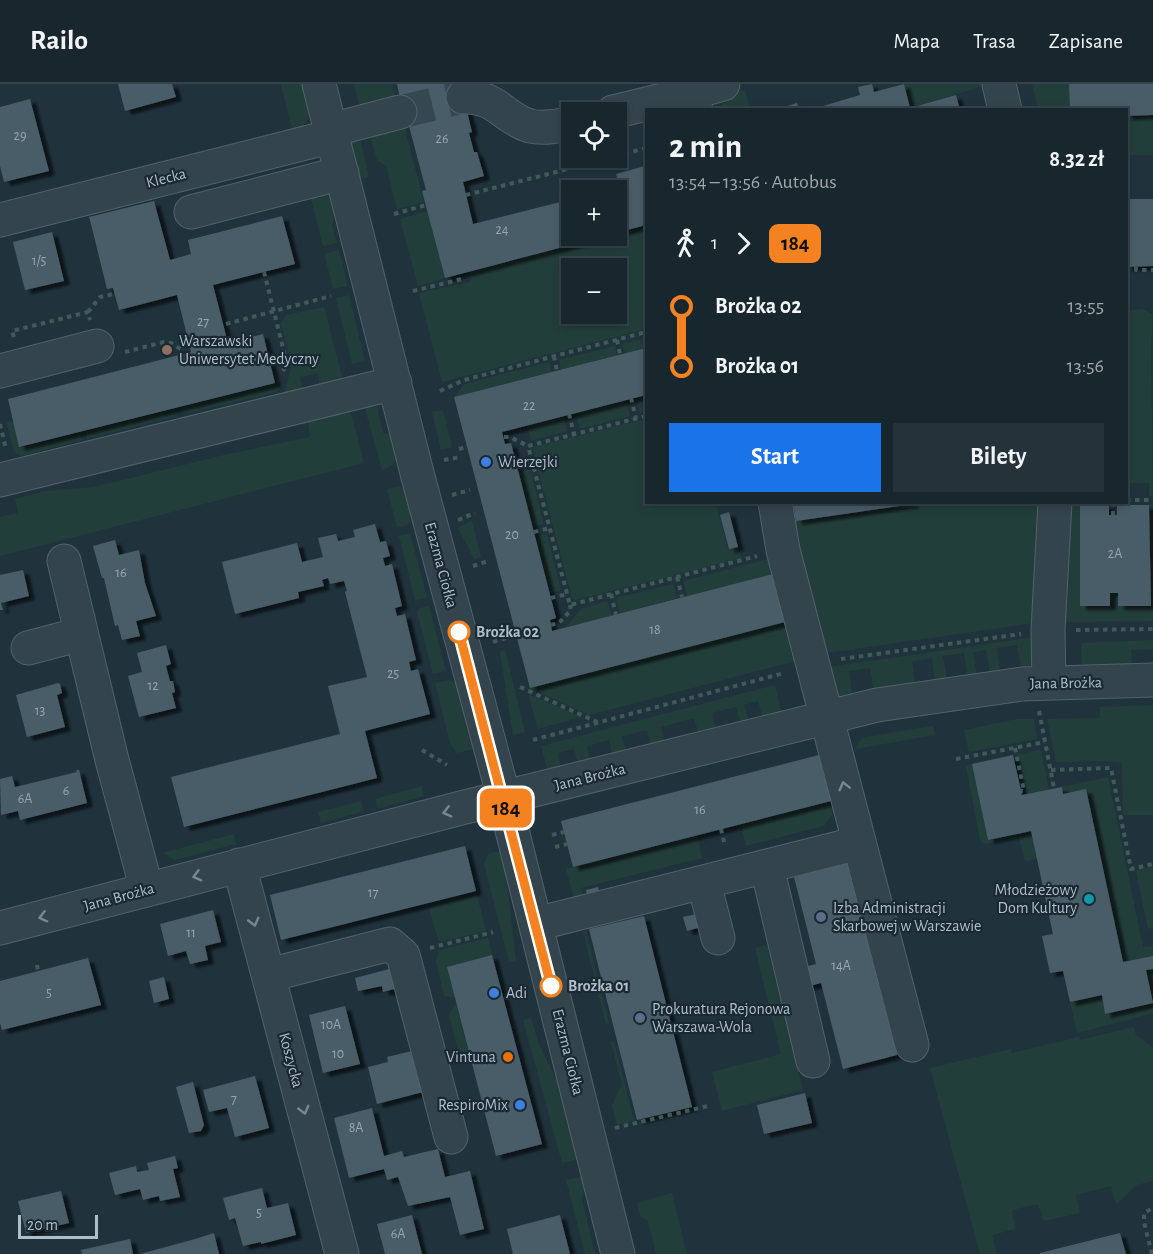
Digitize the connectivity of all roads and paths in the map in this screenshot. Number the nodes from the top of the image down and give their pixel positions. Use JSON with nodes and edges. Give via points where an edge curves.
{"nodes":[{"id":1,"x":319,"y":84,"type":"edge"},
{"id":2,"x":723,"y":84,"type":"edge"},
{"id":3,"x":999,"y":84,"type":"edge"},
{"id":4,"x":463,"y":96,"type":"tunnel mouth"},
{"id":5,"x":694,"y":101,"type":"edge"},
{"id":6,"x":1005,"y":108,"type":"edge"},
{"id":7,"x":627,"y":110,"type":"edge"},
{"id":8,"x":400,"y":112,"type":"tunnel mouth"},
{"id":9,"x":561,"y":125,"type":"edge"},
{"id":10,"x":332,"y":133,"type":"junction"},
{"id":11,"x":645,"y":148,"type":"edge"},
{"id":12,"x":627,"y":153,"type":"edge"},
{"id":13,"x":572,"y":168,"type":"edge"},
{"id":14,"x":342,"y":173,"type":"junction"},
{"id":15,"x":466,"y":195,"type":"dead end"},
{"id":16,"x":426,"y":205,"type":"dead end"},
{"id":17,"x":191,"y":212,"type":"dead end"},
{"id":18,"x":394,"y":214,"type":"dead end"},
{"id":19,"x":0,"y":220,"type":"edge"},
{"id":20,"x":1136,"y":267,"type":"dead end"},
{"id":21,"x":1153,"y":270,"type":"edge"},
{"id":22,"x":264,"y":272,"type":"dead end"},
{"id":23,"x":462,"y":279,"type":"dead end"},
{"id":24,"x":413,"y":291,"type":"dead end"},
{"id":25,"x":113,"y":294,"type":"dead end"},
{"id":26,"x":331,"y":296,"type":"dead end"},
{"id":27,"x":274,"y":309,"type":"junction"},
{"id":28,"x":88,"y":312,"type":"dead end"},
{"id":29,"x":226,"y":324,"type":"dead end"},
{"id":30,"x":645,"y":332,"type":"edge"},
{"id":31,"x":616,"y":340,"type":"junction"},
{"id":32,"x":97,"y":346,"type":"dead end"},
{"id":33,"x":620,"y":354,"type":"dead end"},
{"id":34,"x":554,"y":357,"type":"junction"},
{"id":35,"x":0,"y":371,"type":"edge"},
{"id":36,"x":283,"y":371,"type":"dead end"},
{"id":37,"x":557,"y":371,"type":"dead end"},
{"id":38,"x":395,"y":383,"type":"junction"},
{"id":39,"x":440,"y":391,"type":"dead end"},
{"id":40,"x":631,"y":398,"type":"dead end"},
{"id":41,"x":569,"y":414,"type":"dead end"},
{"id":42,"x":645,"y":416,"type":"edge"},
{"id":43,"x":636,"y":418,"type":"junction"},
{"id":44,"x":574,"y":434,"type":"junction"},
{"id":45,"x":504,"y":437,"type":"dead end"},
{"id":46,"x":528,"y":446,"type":"junction"},
{"id":47,"x":467,"y":447,"type":"dead end"},
{"id":48,"x":459,"y":449,"type":"dead end"},
{"id":49,"x":461,"y":457,"type":"dead end"},
{"id":50,"x":438,"y":462,"type":"dead end"},
{"id":51,"x":533,"y":464,"type":"junction"},
{"id":52,"x":517,"y":468,"type":"dead end"},
{"id":53,"x":0,"y":480,"type":"edge"},
{"id":54,"x":470,"y":490,"type":"dead end"},
{"id":55,"x":446,"y":497,"type":"dead end"},
{"id":56,"x":1128,"y":500,"type":"edge"},
{"id":57,"x":1153,"y":500,"type":"edge"},
{"id":58,"x":775,"y":504,"type":"edge"},
{"id":59,"x":1055,"y":504,"type":"edge"},
{"id":60,"x":1113,"y":504,"type":"edge"},
{"id":61,"x":475,"y":513,"type":"dead end"},
{"id":62,"x":1113,"y":515,"type":"dead end"},
{"id":63,"x":452,"y":522,"type":"dead end"},
{"id":64,"x":550,"y":528,"type":"junction"},
{"id":65,"x":534,"y":532,"type":"dead end"},
{"id":66,"x":783,"y":550,"type":"junction"},
{"id":67,"x":64,"y":561,"type":"dead end"},
{"id":68,"x":488,"y":561,"type":"dead end"},
{"id":69,"x":472,"y":566,"type":"dead end"},
{"id":70,"x":677,"y":577,"type":"junction"},
{"id":71,"x":567,"y":594,"type":"junction"},
{"id":72,"x":611,"y":594,"type":"junction"},
{"id":73,"x":682,"y":597,"type":"dead end"},
{"id":74,"x":551,"y":598,"type":"dead end"},
{"id":75,"x":570,"y":605,"type":"junction"},
{"id":76,"x":616,"y":615,"type":"dead end"},
{"id":77,"x":551,"y":625,"type":"dead end"},
{"id":78,"x":81,"y":634,"type":"junction"},
{"id":79,"x":516,"y":635,"type":"dead end"},
{"id":80,"x":493,"y":642,"type":"dead end"},
{"id":81,"x":28,"y":648,"type":"dead end"},
{"id":82,"x":1153,"y":680,"type":"edge"},
{"id":83,"x":520,"y":687,"type":"dead end"},
{"id":84,"x":1044,"y":694,"type":"junction"},
{"id":85,"x":827,"y":716,"type":"junction"},
{"id":86,"x":598,"y":723,"type":"dead end"},
{"id":87,"x":1045,"y":742,"type":"junction"},
{"id":88,"x":1015,"y":748,"type":"junction"},
{"id":89,"x":422,"y":750,"type":"dead end"},
{"id":90,"x":956,"y":759,"type":"dead end"},
{"id":91,"x":447,"y":765,"type":"dead end"},
{"id":92,"x":1051,"y":770,"type":"junction"},
{"id":93,"x":1054,"y":788,"type":"dead end"},
{"id":94,"x":1021,"y":791,"type":"dead end"},
{"id":95,"x":504,"y":798,"type":"junction"},
{"id":96,"x":721,"y":829,"type":"dead end"},
{"id":97,"x":564,"y":832,"type":"dead end"},
{"id":98,"x":552,"y":835,"type":"dead end"},
{"id":99,"x":724,"y":840,"type":"dead end"},
{"id":100,"x":859,"y":843,"type":"junction"},
{"id":101,"x":567,"y":844,"type":"dead end"},
{"id":102,"x":555,"y":847,"type":"dead end"},
{"id":103,"x":1153,"y":864,"type":"edge"},
{"id":104,"x":239,"y":866,"type":"junction"},
{"id":105,"x":767,"y":867,"type":"junction"},
{"id":106,"x":704,"y":883,"type":"junction"},
{"id":107,"x":147,"y":890,"type":"junction"},
{"id":108,"x":536,"y":924,"type":"junction"},
{"id":109,"x":0,"y":928,"type":"edge"},
{"id":110,"x":493,"y":932,"type":"dead end"},
{"id":111,"x":718,"y":938,"type":"dead end"},
{"id":112,"x":403,"y":955,"type":"junction"},
{"id":113,"x":37,"y":965,"type":"dead end"},
{"id":114,"x":39,"y":971,"type":"dead end"},
{"id":115,"x":268,"y":975,"type":"junction"},
{"id":116,"x":912,"y":1045,"type":"dead end"},
{"id":117,"x":813,"y":1061,"type":"dead end"},
{"id":118,"x":708,"y":1106,"type":"dead end"},
{"id":119,"x":610,"y":1130,"type":"dead end"},
{"id":120,"x":451,"y":1137,"type":"dead end"},
{"id":121,"x":1153,"y":1208,"type":"edge"},
{"id":122,"x":342,"y":1254,"type":"edge"},
{"id":123,"x":618,"y":1254,"type":"edge"},
{"id":124,"x":1152,"y":1254,"type":"edge"}],
"edges":[{"from":1,"to":10,"type":"street","name":"Erazma Ciołka"},
{"from":2,"to":5,"type":"street"},
{"from":3,"to":6,"type":"street"},
{"from":4,"to":9,"type":"street","via":[[490,100],[511,117],[531,126]]},
{"from":5,"to":7,"type":"street"},
{"from":8,"to":10,"type":"street","name":"Klecka"},
{"from":10,"to":14,"type":"street","name":"Erazma Ciołka"},
{"from":10,"to":19,"type":"street","name":"Klecka"},
{"from":11,"to":12,"type":"path"},
{"from":13,"to":15,"type":"path"},
{"from":14,"to":17,"type":"street"},
{"from":14,"to":38,"type":"street","name":"Erazma Ciołka"},
{"from":16,"to":18,"type":"path"},
{"from":20,"to":21,"type":"path"},
{"from":22,"to":27,"type":"path"},
{"from":23,"to":24,"type":"path"},
{"from":25,"to":28,"type":"path","via":[[100,297]]},
{"from":26,"to":27,"type":"path"},
{"from":27,"to":29,"type":"path"},
{"from":27,"to":36,"type":"path","via":[[287,364]]},
{"from":30,"to":31,"type":"path"},
{"from":31,"to":33,"type":"path"},
{"from":31,"to":34,"type":"path"},
{"from":32,"to":35,"type":"street"},
{"from":34,"to":37,"type":"path"},
{"from":34,"to":39,"type":"path","via":[[464,380]]},
{"from":38,"to":53,"type":"street"},
{"from":38,"to":95,"type":"street","name":"Erazma Ciołka"},
{"from":40,"to":43,"type":"path"},
{"from":41,"to":44,"type":"path"},
{"from":42,"to":43,"type":"path"},
{"from":43,"to":44,"type":"path"},
{"from":44,"to":46,"type":"path"},
{"from":45,"to":46,"type":"path"},
{"from":46,"to":51,"type":"path"},
{"from":47,"to":48,"type":"path"},
{"from":49,"to":50,"type":"path"},
{"from":51,"to":52,"type":"path"},
{"from":51,"to":64,"type":"path"},
{"from":54,"to":55,"type":"path"},
{"from":56,"to":57,"type":"path"},
{"from":58,"to":66,"type":"street"},
{"from":59,"to":84,"type":"street"},
{"from":60,"to":62,"type":"path"},
{"from":61,"to":63,"type":"path"},
{"from":64,"to":65,"type":"path"},
{"from":64,"to":71,"type":"path"},
{"from":66,"to":70,"type":"path"},
{"from":66,"to":85,"type":"street"},
{"from":67,"to":78,"type":"street"},
{"from":68,"to":69,"type":"path"},
{"from":70,"to":72,"type":"path"},
{"from":70,"to":73,"type":"path"},
{"from":71,"to":74,"type":"path"},
{"from":71,"to":75,"type":"path"},
{"from":72,"to":75,"type":"path"},
{"from":72,"to":76,"type":"path"},
{"from":75,"to":77,"type":"path","via":[[571,610],[559,623]]},
{"from":78,"to":81,"type":"street"},
{"from":78,"to":107,"type":"street"},
{"from":79,"to":80,"type":"path"},
{"from":82,"to":84,"type":"street","name":"Jana Brożka"},
{"from":83,"to":86,"type":"path"},
{"from":84,"to":85,"type":"street","name":"Jana Brożka","via":[[1022,684]]},
{"from":84,"to":87,"type":"path"},
{"from":85,"to":95,"type":"street","name":"Jana Brożka"},
{"from":100,"to":85,"type":"street","one_way":true},
{"from":87,"to":88,"type":"path"},
{"from":87,"to":92,"type":"path"},
{"from":88,"to":90,"type":"path"},
{"from":88,"to":94,"type":"path"},
{"from":89,"to":91,"type":"path"},
{"from":92,"to":93,"type":"path"},
{"from":92,"to":103,"type":"path","via":[[1111,768],[1131,869]]},
{"from":95,"to":104,"type":"street","name":"Jana Brożka","one_way":true},
{"from":95,"to":108,"type":"street","name":"Erazma Ciołka"},
{"from":96,"to":99,"type":"path"},
{"from":97,"to":98,"type":"path"},
{"from":100,"to":105,"type":"street"},
{"from":100,"to":116,"type":"street"},
{"from":101,"to":102,"type":"path"},
{"from":104,"to":107,"type":"street","name":"Jana Brożka","one_way":true},
{"from":104,"to":115,"type":"street","name":"Koszycka","one_way":true},
{"from":105,"to":106,"type":"street"},
{"from":105,"to":117,"type":"street"},
{"from":106,"to":108,"type":"street"},
{"from":106,"to":111,"type":"street"},
{"from":107,"to":109,"type":"street","name":"Jana Brożka","one_way":true},
{"from":108,"to":123,"type":"street","name":"Erazma Ciołka"},
{"from":110,"to":112,"type":"path"},
{"from":112,"to":115,"type":"street","via":[[390,944]]},
{"from":112,"to":120,"type":"street"},
{"from":113,"to":114,"type":"path"},
{"from":115,"to":122,"type":"street","name":"Koszycka","one_way":true},
{"from":118,"to":119,"type":"path"},
{"from":121,"to":124,"type":"path","via":[[1144,1213]]}]}
